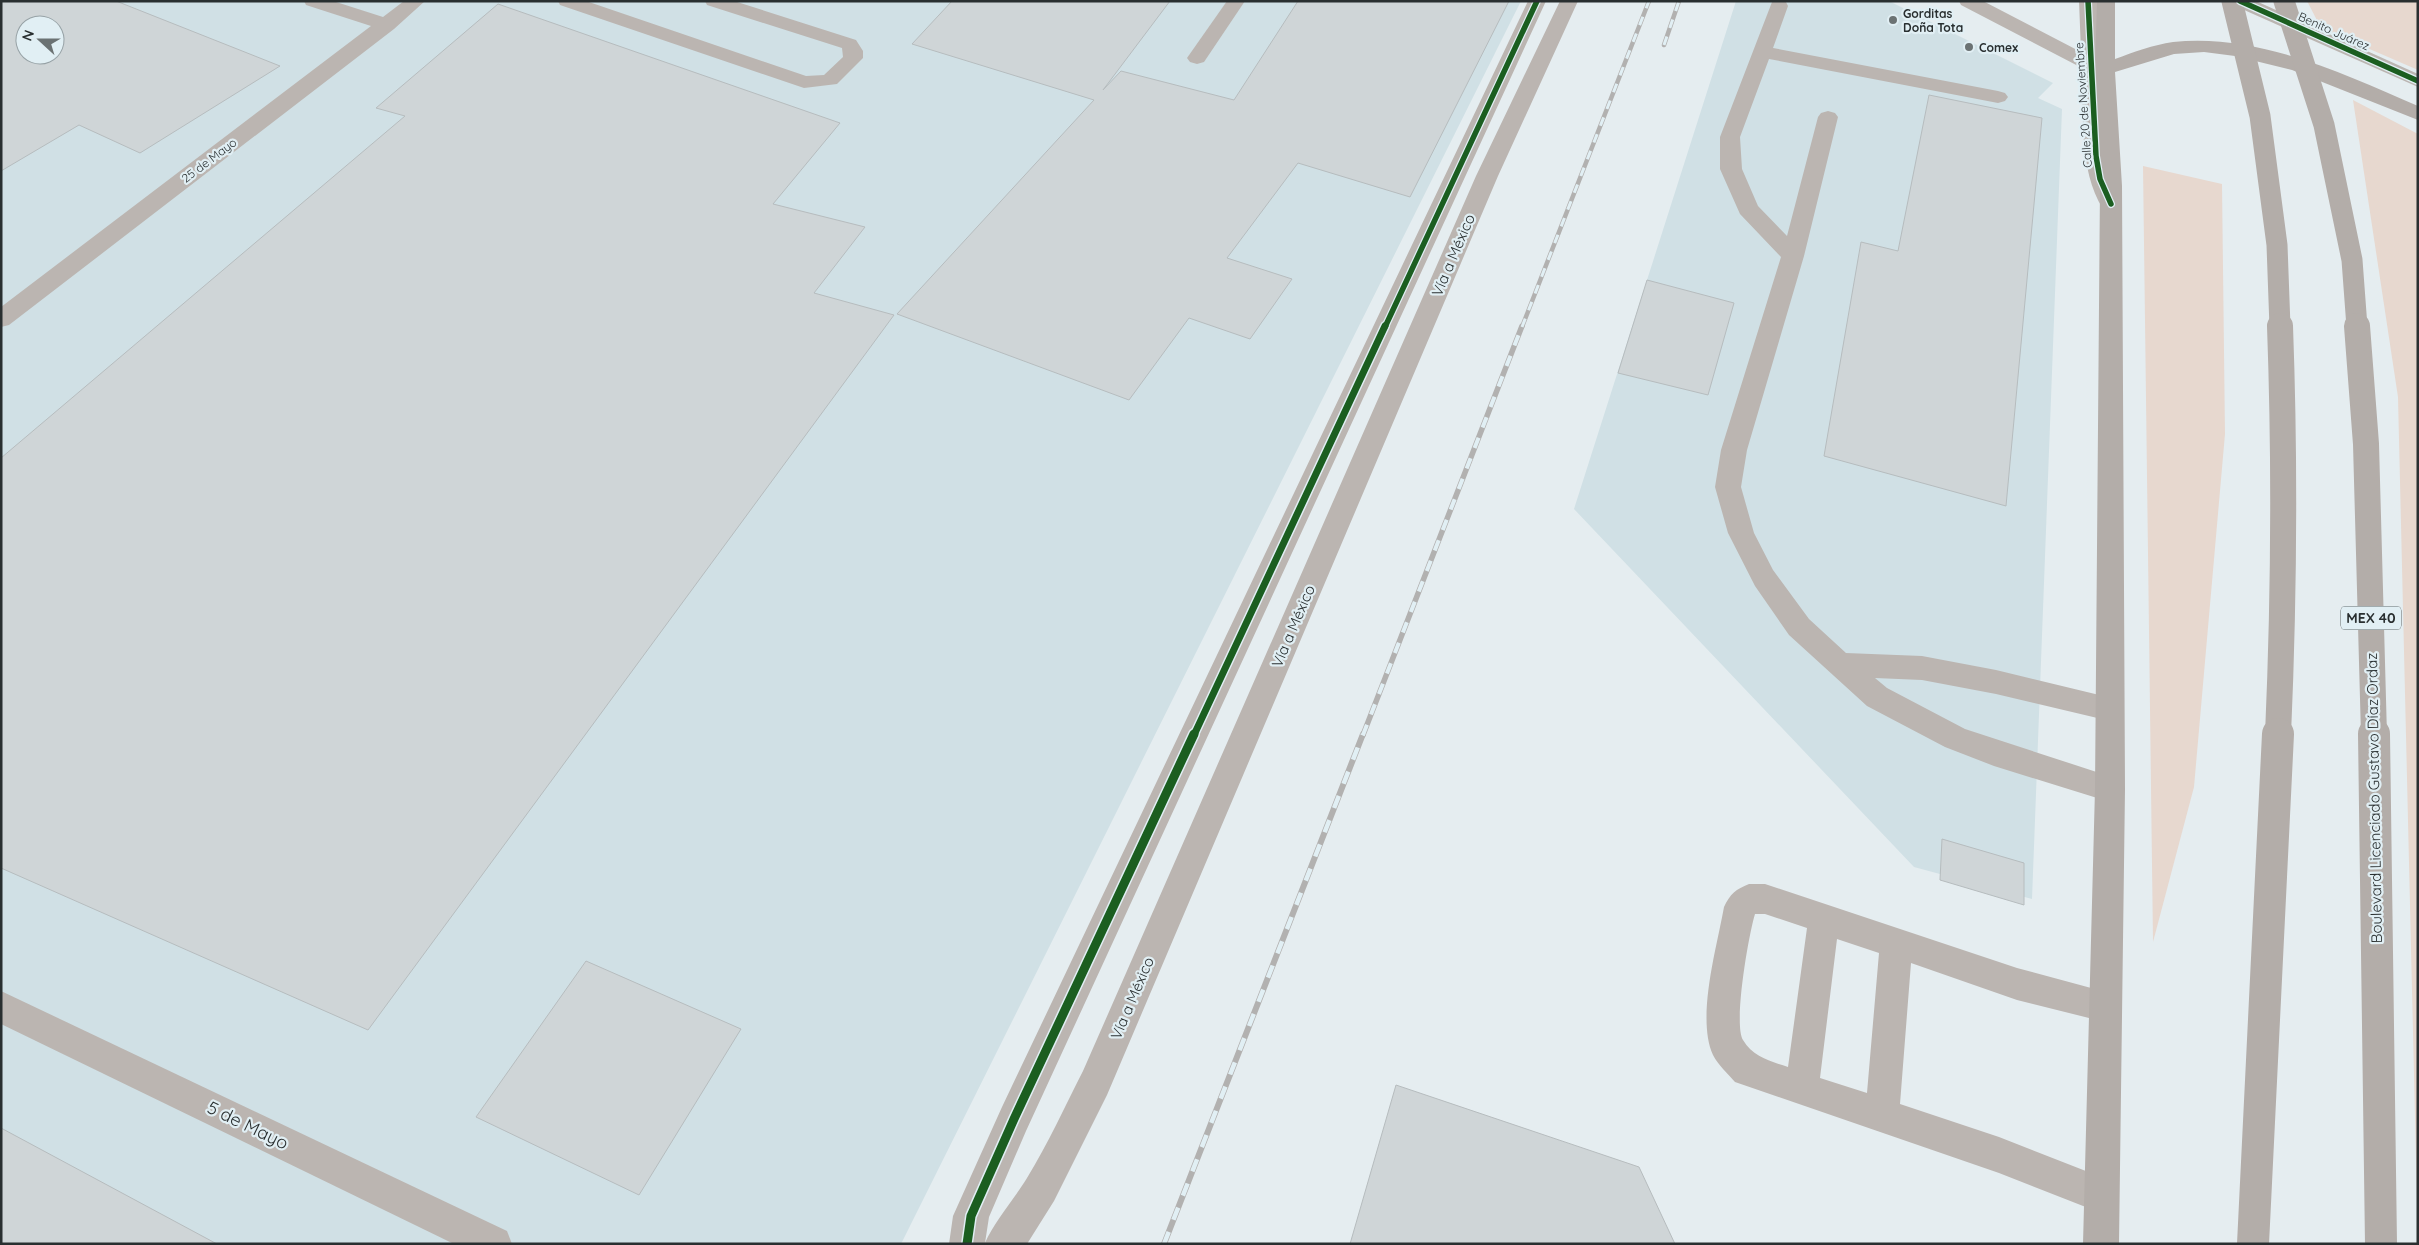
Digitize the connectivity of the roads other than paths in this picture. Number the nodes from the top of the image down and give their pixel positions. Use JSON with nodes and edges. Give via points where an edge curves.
{"nodes":[{"id":1,"x":313,"y":1,"type":"edge"},
{"id":2,"x":416,"y":1,"type":"edge"},
{"id":3,"x":566,"y":1,"type":"edge"},
{"id":4,"x":714,"y":1,"type":"edge"},
{"id":5,"x":1236,"y":1,"type":"edge"},
{"id":6,"x":1537,"y":1,"type":"edge"},
{"id":7,"x":1569,"y":1,"type":"edge"},
{"id":8,"x":1968,"y":1,"type":"edge"},
{"id":9,"x":2010,"y":1,"type":"edge"},
{"id":10,"x":2088,"y":1,"type":"edge"},
{"id":11,"x":2106,"y":1,"type":"edge"},
{"id":12,"x":2232,"y":1,"type":"edge"},
{"id":13,"x":2240,"y":1,"type":"edge"},
{"id":14,"x":2284,"y":1,"type":"edge"},
{"id":15,"x":597,"y":5,"type":"edge"},
{"id":16,"x":1780,"y":6,"type":"dead end"},
{"id":17,"x":2010,"y":21,"type":"junction"},
{"id":18,"x":387,"y":25,"type":"junction"},
{"id":19,"x":1763,"y":52,"type":"junction"},
{"id":20,"x":1197,"y":58,"type":"dead end"},
{"id":21,"x":2098,"y":67,"type":"junction"},
{"id":22,"x":2418,"y":81,"type":"edge"},
{"id":23,"x":1998,"y":97,"type":"dead end"},
{"id":24,"x":2418,"y":114,"type":"edge"},
{"id":25,"x":1828,"y":117,"type":"dead end"},
{"id":26,"x":2111,"y":204,"type":"joint"},
{"id":27,"x":1432,"y":226,"type":"junction"},
{"id":28,"x":1463,"y":233,"type":"junction"},
{"id":29,"x":1793,"y":256,"type":"junction"},
{"id":30,"x":1,"y":319,"type":"edge"},
{"id":31,"x":1352,"y":393,"type":"junction"},
{"id":32,"x":1389,"y":403,"type":"junction"},
{"id":33,"x":1840,"y":665,"type":"junction"},
{"id":34,"x":2110,"y":709,"type":"junction"},
{"id":35,"x":2110,"y":789,"type":"junction"},
{"id":36,"x":1824,"y":919,"type":"junction"},
{"id":37,"x":1896,"y":943,"type":"junction"},
{"id":38,"x":2105,"y":1006,"type":"junction"},
{"id":39,"x":1,"y":1007,"type":"edge"},
{"id":40,"x":1802,"y":1089,"type":"junction"},
{"id":41,"x":1882,"y":1115,"type":"junction"},
{"id":42,"x":2101,"y":1195,"type":"junction"},
{"id":43,"x":494,"y":1244,"type":"edge"},
{"id":44,"x":967,"y":1244,"type":"edge"},
{"id":45,"x":1003,"y":1244,"type":"edge"},
{"id":46,"x":2101,"y":1244,"type":"edge"},
{"id":47,"x":2253,"y":1244,"type":"edge"},
{"id":48,"x":2381,"y":1244,"type":"edge"}],
"edges":[{"from":1,"to":18,"type":"street"},
{"from":2,"to":18,"type":"street","name":"25 de Mayo"},
{"from":3,"to":15,"type":"street"},
{"from":4,"to":15,"type":"street","via":[[849,44],[853,58],[830,80],[804,82]]},
{"from":5,"to":20,"type":"street"},
{"from":6,"to":27,"type":"street"},
{"from":7,"to":28,"type":"street","name":"Vía a México"},
{"from":8,"to":17,"type":"street"},
{"from":9,"to":17,"type":"street"},
{"from":10,"to":21,"type":"street","name":"Calle 20 de Noviembre"},
{"from":11,"to":21,"type":"main road"},
{"from":12,"to":47,"type":"main road","bridge":true,"via":[[2260,116],[2277,245],[2284,425],[2281,665]]},
{"from":13,"to":22,"type":"street","name":"Benito Juárez"},
{"from":14,"to":48,"type":"main road","name":"Boulevard Licenciado Gustavo Díaz Ordaz","number":"MEX 40","bridge":true,"via":[[2324,125],[2352,260],[2366,444]]},
{"from":16,"to":19,"type":"street"},
{"from":17,"to":21,"type":"street"},
{"from":18,"to":30,"type":"street","name":"25 de Mayo"},
{"from":19,"to":23,"type":"street"},
{"from":19,"to":29,"type":"street","via":[[1730,137],[1731,169],[1748,209]]},
{"from":21,"to":24,"type":"main road","via":[[2173,48],[2201,46],[2241,52],[2334,76]]},
{"from":21,"to":26,"type":"street","name":"Calle 20 de Noviembre","via":[[2100,179]]},
{"from":25,"to":29,"type":"street"},
{"from":26,"to":34,"type":"main road"},
{"from":27,"to":28,"type":"street"},
{"from":27,"to":31,"type":"street"},
{"from":28,"to":32,"type":"street","name":"Vía a México"},
{"from":29,"to":33,"type":"street","via":[[1734,450],[1728,487],[1741,534],[1764,578],[1799,627]]},
{"from":31,"to":32,"type":"street"},
{"from":31,"to":44,"type":"street","via":[[1014,1119],[971,1216]]},
{"from":32,"to":45,"type":"street","name":"Vía a México","via":[[1095,1083],[1040,1188]]},
{"from":33,"to":34,"type":"street","via":[[1922,668]]},
{"from":33,"to":35,"type":"street","via":[[1877,697],[1955,738]]},
{"from":34,"to":35,"type":"main road"},
{"from":35,"to":38,"type":"main road"},
{"from":36,"to":37,"type":"street"},
{"from":36,"to":40,"type":"street"},
{"from":36,"to":40,"type":"street","via":[[1765,899],[1749,899],[1740,907],[1722,1012],[1726,1046],[1747,1070]]},
{"from":37,"to":38,"type":"street","via":[[2017,984]]},
{"from":37,"to":41,"type":"street"},
{"from":38,"to":42,"type":"main road"},
{"from":39,"to":43,"type":"street","name":"5 de Mayo"},
{"from":40,"to":41,"type":"street"},
{"from":41,"to":42,"type":"street","via":[[1999,1155]]},
{"from":42,"to":46,"type":"main road"}]}
